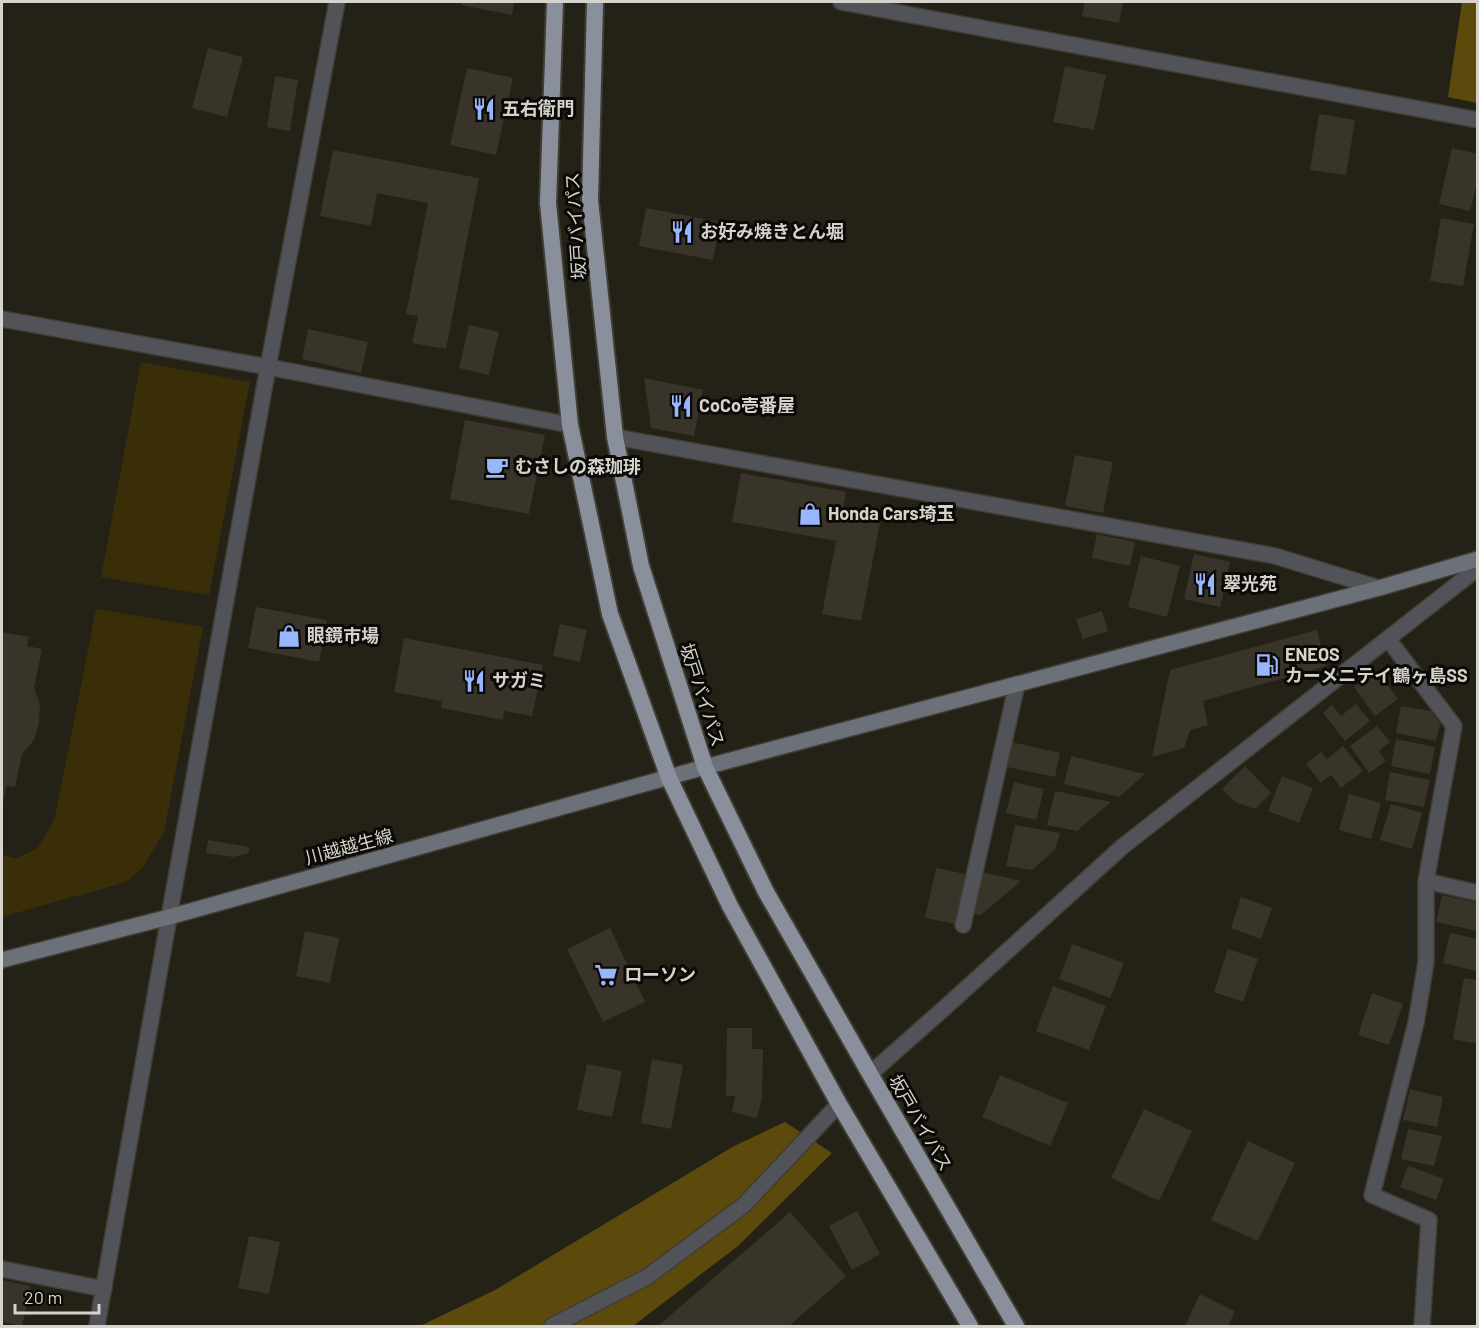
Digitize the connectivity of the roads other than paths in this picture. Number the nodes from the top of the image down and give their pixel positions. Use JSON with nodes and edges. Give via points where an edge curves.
{"nodes":[{"id":1,"x":337,"y":2,"type":"edge"},
{"id":2,"x":555,"y":2,"type":"edge"},
{"id":3,"x":595,"y":2,"type":"edge"},
{"id":4,"x":841,"y":2,"type":"edge"},
{"id":5,"x":1478,"y":120,"type":"edge"},
{"id":6,"x":2,"y":320,"type":"edge"},
{"id":7,"x":268,"y":367,"type":"junction"},
{"id":8,"x":570,"y":425,"type":"junction"},
{"id":9,"x":615,"y":436,"type":"junction"},
{"id":10,"x":1478,"y":559,"type":"edge"},
{"id":11,"x":1478,"y":568,"type":"edge"},
{"id":12,"x":1379,"y":588,"type":"junction"},
{"id":13,"x":1388,"y":639,"type":"junction"},
{"id":14,"x":1017,"y":684,"type":"junction"},
{"id":15,"x":705,"y":767,"type":"junction"},
{"id":16,"x":669,"y":778,"type":"junction"},
{"id":17,"x":1426,"y":881,"type":"junction"},
{"id":18,"x":1478,"y":893,"type":"edge"},
{"id":19,"x":169,"y":917,"type":"junction"},
{"id":20,"x":963,"y":925,"type":"dead end"},
{"id":21,"x":2,"y":960,"type":"edge"},
{"id":22,"x":870,"y":1074,"type":"junction"},
{"id":23,"x":839,"y":1104,"type":"junction"},
{"id":24,"x":2,"y":1269,"type":"edge"},
{"id":25,"x":104,"y":1289,"type":"junction"},
{"id":26,"x":97,"y":1326,"type":"edge"},
{"id":27,"x":552,"y":1326,"type":"edge"},
{"id":28,"x":970,"y":1326,"type":"edge"},
{"id":29,"x":1016,"y":1326,"type":"edge"},
{"id":30,"x":1422,"y":1326,"type":"edge"}],
"edges":[{"from":1,"to":7,"type":"street"},
{"from":2,"to":8,"type":"highway","name":"坂戸バイパス","via":[[548,203]]},
{"from":3,"to":9,"type":"highway","name":"坂戸バイパス","via":[[590,200]]},
{"from":4,"to":5,"type":"street"},
{"from":6,"to":7,"type":"street"},
{"from":7,"to":8,"type":"street"},
{"from":7,"to":19,"type":"street"},
{"from":8,"to":16,"type":"highway","name":"坂戸バイパス","via":[[610,614]]},
{"from":9,"to":12,"type":"street","via":[[1275,556]]},
{"from":9,"to":15,"type":"highway","name":"坂戸バイパス","via":[[641,567]]},
{"from":10,"to":12,"type":"main road"},
{"from":11,"to":13,"type":"street"},
{"from":12,"to":14,"type":"main road","name":"川越越生線"},
{"from":13,"to":17,"type":"street","via":[[1454,726]]},
{"from":13,"to":22,"type":"street","via":[[1122,847]]},
{"from":14,"to":15,"type":"main road","name":"川越越生線"},
{"from":14,"to":20,"type":"street"},
{"from":15,"to":16,"type":"main road","name":"川越越生線"},
{"from":15,"to":22,"type":"highway","name":"坂戸バイパス","via":[[766,892]]},
{"from":16,"to":19,"type":"main road","name":"川越越生線"},
{"from":16,"to":23,"type":"highway","name":"坂戸バイパス","via":[[730,906]]},
{"from":17,"to":18,"type":"street"},
{"from":17,"to":30,"type":"street","via":[[1426,962],[1416,1023],[1372,1194],[1429,1220]]},
{"from":19,"to":21,"type":"main road","name":"川越越生線"},
{"from":19,"to":25,"type":"street"},
{"from":22,"to":29,"type":"highway","name":"坂戸バイパス"},
{"from":23,"to":27,"type":"street","via":[[744,1205],[647,1277]]},
{"from":23,"to":28,"type":"highway","name":"坂戸バイパス"},
{"from":24,"to":25,"type":"street"},
{"from":25,"to":26,"type":"street"}]}
